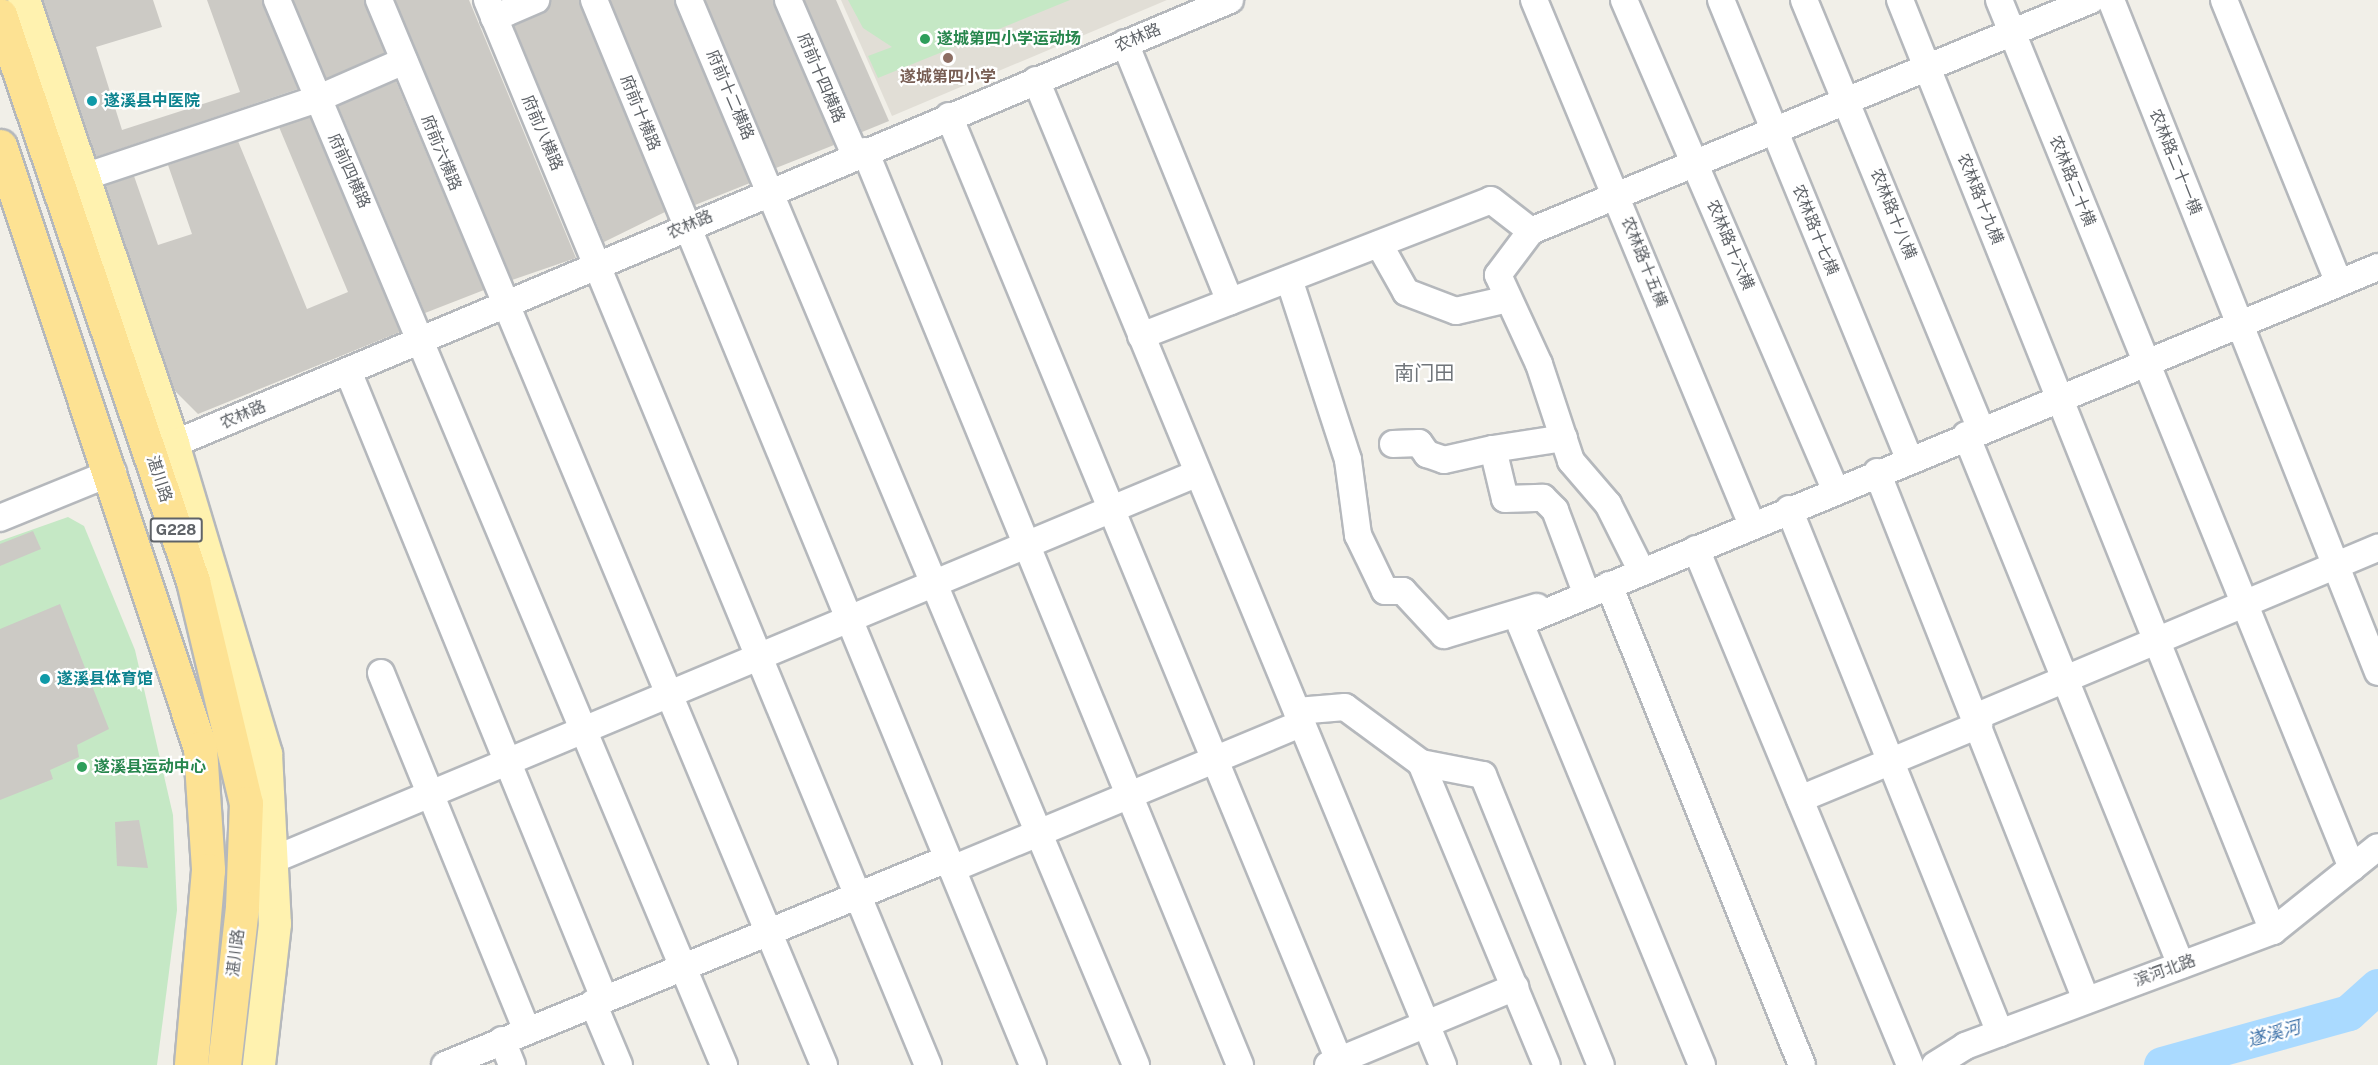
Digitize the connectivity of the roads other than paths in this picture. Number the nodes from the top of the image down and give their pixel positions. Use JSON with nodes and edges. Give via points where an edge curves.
{"nodes":[{"id":1,"x":24,"y":0,"type":"edge"},
{"id":2,"x":277,"y":0,"type":"edge"},
{"id":3,"x":379,"y":0,"type":"edge"},
{"id":4,"x":536,"y":0,"type":"edge"},
{"id":5,"x":594,"y":0,"type":"edge"},
{"id":6,"x":689,"y":0,"type":"edge"},
{"id":7,"x":788,"y":0,"type":"edge"},
{"id":8,"x":1230,"y":0,"type":"edge"},
{"id":9,"x":1534,"y":0,"type":"edge"},
{"id":10,"x":1624,"y":0,"type":"edge"},
{"id":11,"x":1720,"y":0,"type":"edge"},
{"id":12,"x":1804,"y":0,"type":"edge"},
{"id":13,"x":1900,"y":0,"type":"edge"},
{"id":14,"x":1999,"y":0,"type":"edge"},
{"id":15,"x":2091,"y":0,"type":"edge"},
{"id":16,"x":2111,"y":0,"type":"edge"},
{"id":17,"x":2224,"y":0,"type":"edge"},
{"id":18,"x":491,"y":9,"type":"edge"},
{"id":19,"x":0,"y":15,"type":"edge"},
{"id":20,"x":2012,"y":33,"type":"junction"},
{"id":21,"x":1125,"y":44,"type":"junction"},
{"id":22,"x":404,"y":62,"type":"junction"},
{"id":23,"x":1927,"y":68,"type":"junction"},
{"id":24,"x":1036,"y":80,"type":"junction"},
{"id":25,"x":317,"y":99,"type":"junction"},
{"id":26,"x":1846,"y":101,"type":"junction"},
{"id":27,"x":950,"y":116,"type":"junction"},
{"id":28,"x":1774,"y":131,"type":"junction"},
{"id":29,"x":0,"y":146,"type":"edge"},
{"id":30,"x":860,"y":153,"type":"junction"},
{"id":31,"x":1695,"y":163,"type":"junction"},
{"id":32,"x":84,"y":177,"type":"junction"},
{"id":33,"x":771,"y":190,"type":"junction"},
{"id":34,"x":1616,"y":195,"type":"junction"},
{"id":35,"x":685,"y":226,"type":"junction"},
{"id":36,"x":1531,"y":231,"type":"junction"},
{"id":37,"x":1379,"y":244,"type":"junction"},
{"id":38,"x":597,"y":265,"type":"junction"},
{"id":39,"x":2378,"y":267,"type":"edge"},
{"id":40,"x":1288,"y":279,"type":"junction"},
{"id":41,"x":2339,"y":283,"type":"junction"},
{"id":42,"x":1508,"y":299,"type":"junction"},
{"id":43,"x":1230,"y":302,"type":"junction"},
{"id":44,"x":504,"y":306,"type":"junction"},
{"id":45,"x":2239,"y":324,"type":"junction"},
{"id":46,"x":1141,"y":336,"type":"junction"},
{"id":47,"x":423,"y":340,"type":"junction"},
{"id":48,"x":2146,"y":362,"type":"junction"},
{"id":49,"x":348,"y":371,"type":"junction"},
{"id":50,"x":2059,"y":398,"type":"junction"},
{"id":51,"x":1974,"y":432,"type":"junction"},
{"id":52,"x":1564,"y":438,"type":"junction"},
{"id":53,"x":1393,"y":444,"type":"dead end"},
{"id":54,"x":162,"y":449,"type":"junction"},
{"id":55,"x":1493,"y":449,"type":"junction"},
{"id":56,"x":1909,"y":459,"type":"junction"},
{"id":57,"x":113,"y":472,"type":"junction"},
{"id":58,"x":1877,"y":472,"type":"junction"},
{"id":59,"x":1198,"y":473,"type":"junction"},
{"id":60,"x":1835,"y":489,"type":"junction"},
{"id":61,"x":1111,"y":509,"type":"junction"},
{"id":62,"x":1789,"y":509,"type":"junction"},
{"id":63,"x":0,"y":518,"type":"edge"},
{"id":64,"x":1752,"y":525,"type":"junction"},
{"id":65,"x":1026,"y":543,"type":"junction"},
{"id":66,"x":2378,"y":548,"type":"edge"},
{"id":67,"x":1696,"y":549,"type":"junction"},
{"id":68,"x":2335,"y":565,"type":"junction"},
{"id":69,"x":1642,"y":572,"type":"junction"},
{"id":70,"x":934,"y":581,"type":"junction"},
{"id":71,"x":1598,"y":590,"type":"junction"},
{"id":72,"x":2245,"y":604,"type":"junction"},
{"id":73,"x":1556,"y":608,"type":"junction"},
{"id":74,"x":847,"y":618,"type":"junction"},
{"id":75,"x":2155,"y":642,"type":"junction"},
{"id":76,"x":758,"y":655,"type":"junction"},
{"id":77,"x":2378,"y":672,"type":"edge"},
{"id":78,"x":381,"y":673,"type":"dead end"},
{"id":79,"x":2065,"y":680,"type":"junction"},
{"id":80,"x":667,"y":693,"type":"junction"},
{"id":81,"x":1299,"y":717,"type":"junction"},
{"id":82,"x":1977,"y":721,"type":"junction"},
{"id":83,"x":584,"y":727,"type":"junction"},
{"id":84,"x":506,"y":759,"type":"junction"},
{"id":85,"x":1215,"y":759,"type":"junction"},
{"id":86,"x":1421,"y":763,"type":"junction"},
{"id":87,"x":1891,"y":763,"type":"junction"},
{"id":88,"x":429,"y":791,"type":"junction"},
{"id":89,"x":1129,"y":795,"type":"junction"},
{"id":90,"x":1800,"y":799,"type":"junction"},
{"id":91,"x":1039,"y":832,"type":"junction"},
{"id":92,"x":2378,"y":847,"type":"edge"},
{"id":93,"x":275,"y":859,"type":"junction"},
{"id":94,"x":950,"y":864,"type":"junction"},
{"id":95,"x":2352,"y":868,"type":"junction"},
{"id":96,"x":858,"y":895,"type":"junction"},
{"id":97,"x":2273,"y":931,"type":"junction"},
{"id":98,"x":768,"y":932,"type":"junction"},
{"id":99,"x":2181,"y":964,"type":"junction"},
{"id":100,"x":683,"y":966,"type":"junction"},
{"id":101,"x":1515,"y":987,"type":"junction"},
{"id":102,"x":2086,"y":1000,"type":"junction"},
{"id":103,"x":599,"y":1001,"type":"junction"},
{"id":104,"x":1426,"y":1024,"type":"junction"},
{"id":105,"x":527,"y":1030,"type":"junction"},
{"id":106,"x":2000,"y":1033,"type":"junction"},
{"id":107,"x":502,"y":1040,"type":"junction"},
{"id":108,"x":1336,"y":1064,"type":"edge"},
{"id":109,"x":191,"y":1065,"type":"edge"},
{"id":110,"x":224,"y":1065,"type":"edge"},
{"id":111,"x":259,"y":1065,"type":"edge"},
{"id":112,"x":445,"y":1065,"type":"edge"},
{"id":113,"x":512,"y":1065,"type":"edge"},
{"id":114,"x":619,"y":1065,"type":"edge"},
{"id":115,"x":724,"y":1065,"type":"edge"},
{"id":116,"x":824,"y":1065,"type":"edge"},
{"id":117,"x":928,"y":1065,"type":"edge"},
{"id":118,"x":1033,"y":1065,"type":"edge"},
{"id":119,"x":1136,"y":1065,"type":"edge"},
{"id":120,"x":1240,"y":1065,"type":"edge"},
{"id":121,"x":1443,"y":1065,"type":"edge"},
{"id":122,"x":1547,"y":1065,"type":"edge"},
{"id":123,"x":1601,"y":1065,"type":"edge"},
{"id":124,"x":1702,"y":1065,"type":"edge"},
{"id":125,"x":1802,"y":1065,"type":"edge"},
{"id":126,"x":1910,"y":1065,"type":"edge"},
{"id":127,"x":1935,"y":1065,"type":"edge"}],
"edges":[{"from":1,"to":32,"type":"main road"},
{"from":2,"to":25,"type":"street","name":"府前四横路"},
{"from":3,"to":22,"type":"street","name":"府前六横路"},
{"from":4,"to":18,"type":"street"},
{"from":5,"to":35,"type":"street","name":"府前十横路"},
{"from":6,"to":33,"type":"street","name":"府前十二横路"},
{"from":7,"to":30,"type":"street","name":"府前十四横路"},
{"from":8,"to":21,"type":"street","name":"农林路"},
{"from":9,"to":34,"type":"street","name":"农林路十五横"},
{"from":10,"to":31,"type":"street","name":"农林路十六横"},
{"from":11,"to":28,"type":"street","name":"农林路十七横"},
{"from":12,"to":26,"type":"street","name":"农林路十八横"},
{"from":13,"to":23,"type":"street","name":"农林路十九横"},
{"from":14,"to":20,"type":"street","name":"农林路二十横"},
{"from":15,"to":20,"type":"street"},
{"from":16,"to":45,"type":"street","name":"农林路二十一横"},
{"from":17,"to":41,"type":"street"},
{"from":18,"to":38,"type":"street","name":"府前八横路"},
{"from":19,"to":54,"type":"highway","name":"湛川路","number":"G228"},
{"from":20,"to":23,"type":"street"},
{"from":20,"to":48,"type":"street","name":"农林路二十横"},
{"from":21,"to":24,"type":"street","name":"农林路"},
{"from":21,"to":43,"type":"street"},
{"from":22,"to":25,"type":"street"},
{"from":22,"to":44,"type":"street","name":"府前六横路"},
{"from":23,"to":26,"type":"street"},
{"from":23,"to":50,"type":"street","name":"农林路十九横"},
{"from":24,"to":27,"type":"street","name":"农林路"},
{"from":24,"to":46,"type":"street"},
{"from":25,"to":32,"type":"street"},
{"from":25,"to":47,"type":"street","name":"府前四横路"},
{"from":26,"to":28,"type":"street"},
{"from":26,"to":51,"type":"street","name":"农林路十八横"},
{"from":27,"to":30,"type":"street","name":"农林路"},
{"from":27,"to":61,"type":"street"},
{"from":28,"to":31,"type":"street"},
{"from":28,"to":56,"type":"street","name":"农林路十七横"},
{"from":29,"to":57,"type":"highway","name":"湛川路","number":"G228"},
{"from":30,"to":33,"type":"street","name":"农林路"},
{"from":30,"to":65,"type":"street","name":"府前十四横路"},
{"from":31,"to":34,"type":"street"},
{"from":31,"to":60,"type":"street","name":"农林路十六横"},
{"from":32,"to":54,"type":"main road"},
{"from":33,"to":35,"type":"street","name":"农林路"},
{"from":33,"to":70,"type":"street","name":"府前十二横路"},
{"from":34,"to":36,"type":"street"},
{"from":34,"to":64,"type":"street","name":"农林路十五横"},
{"from":35,"to":38,"type":"street","name":"农林路"},
{"from":35,"to":74,"type":"street","name":"府前十横路"},
{"from":36,"to":37,"type":"street","via":[[1491,200]]},
{"from":36,"to":42,"type":"street","via":[[1498,275]]},
{"from":37,"to":40,"type":"street"},
{"from":37,"to":42,"type":"street","via":[[1406,292],[1456,310]]},
{"from":38,"to":44,"type":"street","name":"农林路"},
{"from":38,"to":76,"type":"street","name":"府前八横路"},
{"from":39,"to":41,"type":"street"},
{"from":40,"to":43,"type":"street"},
{"from":40,"to":73,"type":"street","via":[[1348,460],[1358,535],[1385,591],[1403,591],[1444,635],[1528,606]]},
{"from":41,"to":45,"type":"street"},
{"from":42,"to":52,"type":"street","via":[[1539,364]]},
{"from":43,"to":46,"type":"street"},
{"from":44,"to":47,"type":"street","name":"农林路"},
{"from":44,"to":80,"type":"street","name":"府前六横路"},
{"from":45,"to":48,"type":"street"},
{"from":45,"to":68,"type":"street","name":"农林路二十一横"},
{"from":46,"to":59,"type":"street"},
{"from":47,"to":49,"type":"street","name":"农林路"},
{"from":47,"to":83,"type":"street","name":"府前四横路"},
{"from":48,"to":50,"type":"street"},
{"from":48,"to":72,"type":"street","name":"农林路二十横"},
{"from":49,"to":54,"type":"street","name":"农林路"},
{"from":49,"to":84,"type":"street"},
{"from":50,"to":51,"type":"street"},
{"from":50,"to":75,"type":"street","name":"农林路十九横"},
{"from":51,"to":56,"type":"street"},
{"from":51,"to":79,"type":"street","name":"农林路十八横"},
{"from":52,"to":55,"type":"street"},
{"from":52,"to":69,"type":"street","via":[[1571,461],[1608,504]]},
{"from":53,"to":55,"type":"street","via":[[1419,443],[1427,454],[1444,460]]},
{"from":54,"to":93,"type":"main road","via":[[266,754]]},
{"from":54,"to":110,"type":"highway","name":"湛川路","number":"G228","via":[[246,803],[242,907]]},
{"from":55,"to":71,"type":"street","via":[[1504,499],[1543,498],[1555,510]]},
{"from":56,"to":58,"type":"street"},
{"from":57,"to":63,"type":"street"},
{"from":57,"to":109,"type":"highway","name":"湛川路","number":"G228","via":[[200,748],[208,870]]},
{"from":58,"to":60,"type":"street"},
{"from":58,"to":82,"type":"street"},
{"from":59,"to":61,"type":"street"},
{"from":59,"to":81,"type":"street"},
{"from":60,"to":62,"type":"street"},
{"from":61,"to":65,"type":"street"},
{"from":61,"to":85,"type":"street"},
{"from":62,"to":64,"type":"street"},
{"from":62,"to":87,"type":"street"},
{"from":64,"to":67,"type":"street"},
{"from":65,"to":70,"type":"street"},
{"from":65,"to":89,"type":"street","name":"府前十四横路"},
{"from":66,"to":68,"type":"street"},
{"from":67,"to":69,"type":"street"},
{"from":67,"to":90,"type":"street"},
{"from":68,"to":72,"type":"street"},
{"from":68,"to":77,"type":"street","name":"农林路二十一横"},
{"from":69,"to":71,"type":"street"},
{"from":70,"to":74,"type":"street"},
{"from":70,"to":91,"type":"street","name":"府前十二横路"},
{"from":71,"to":73,"type":"street"},
{"from":71,"to":125,"type":"street"},
{"from":72,"to":75,"type":"street"},
{"from":72,"to":95,"type":"street","name":"农林路二十横"},
{"from":73,"to":124,"type":"street","via":[[1520,623]]},
{"from":74,"to":76,"type":"street"},
{"from":74,"to":94,"type":"street","name":"府前十横路"},
{"from":75,"to":79,"type":"street"},
{"from":75,"to":97,"type":"street","name":"农林路十九横"},
{"from":76,"to":80,"type":"street"},
{"from":76,"to":96,"type":"street","name":"府前八横路"},
{"from":78,"to":88,"type":"street"},
{"from":79,"to":82,"type":"street"},
{"from":79,"to":99,"type":"street","name":"农林路十八横"},
{"from":80,"to":83,"type":"street"},
{"from":80,"to":98,"type":"street","name":"府前六横路"},
{"from":81,"to":85,"type":"street"},
{"from":81,"to":86,"type":"street","via":[[1345,707]]},
{"from":81,"to":104,"type":"street"},
{"from":82,"to":87,"type":"street"},
{"from":82,"to":102,"type":"street"},
{"from":83,"to":84,"type":"street"},
{"from":83,"to":100,"type":"street","name":"府前四横路"},
{"from":84,"to":88,"type":"street"},
{"from":84,"to":103,"type":"street"},
{"from":85,"to":89,"type":"street"},
{"from":85,"to":108,"type":"street"},
{"from":86,"to":101,"type":"street"},
{"from":86,"to":123,"type":"street","via":[[1483,775]]},
{"from":87,"to":90,"type":"street"},
{"from":87,"to":106,"type":"street"},
{"from":88,"to":93,"type":"street"},
{"from":88,"to":105,"type":"street"},
{"from":89,"to":91,"type":"street"},
{"from":89,"to":120,"type":"street","name":"府前十四横路"},
{"from":90,"to":126,"type":"street"},
{"from":91,"to":94,"type":"street"},
{"from":91,"to":119,"type":"street","name":"府前十二横路"},
{"from":92,"to":95,"type":"street","name":"滨河北路"},
{"from":93,"to":111,"type":"main road","via":[[276,924]]},
{"from":94,"to":96,"type":"street"},
{"from":94,"to":118,"type":"street","name":"府前十横路"},
{"from":95,"to":97,"type":"street","name":"滨河北路"},
{"from":96,"to":98,"type":"street"},
{"from":96,"to":117,"type":"street","name":"府前八横路"},
{"from":97,"to":99,"type":"street","name":"滨河北路"},
{"from":98,"to":100,"type":"street"},
{"from":98,"to":116,"type":"street","name":"府前六横路"},
{"from":99,"to":102,"type":"street","name":"滨河北路"},
{"from":100,"to":103,"type":"street"},
{"from":100,"to":115,"type":"street","name":"府前四横路"},
{"from":101,"to":104,"type":"street"},
{"from":101,"to":122,"type":"street"},
{"from":102,"to":106,"type":"street","name":"滨河北路"},
{"from":103,"to":105,"type":"street"},
{"from":103,"to":114,"type":"street"},
{"from":104,"to":108,"type":"street"},
{"from":104,"to":121,"type":"street"},
{"from":105,"to":107,"type":"street"},
{"from":106,"to":127,"type":"street","name":"滨河北路"},
{"from":107,"to":112,"type":"street"},
{"from":107,"to":113,"type":"street"}]}
